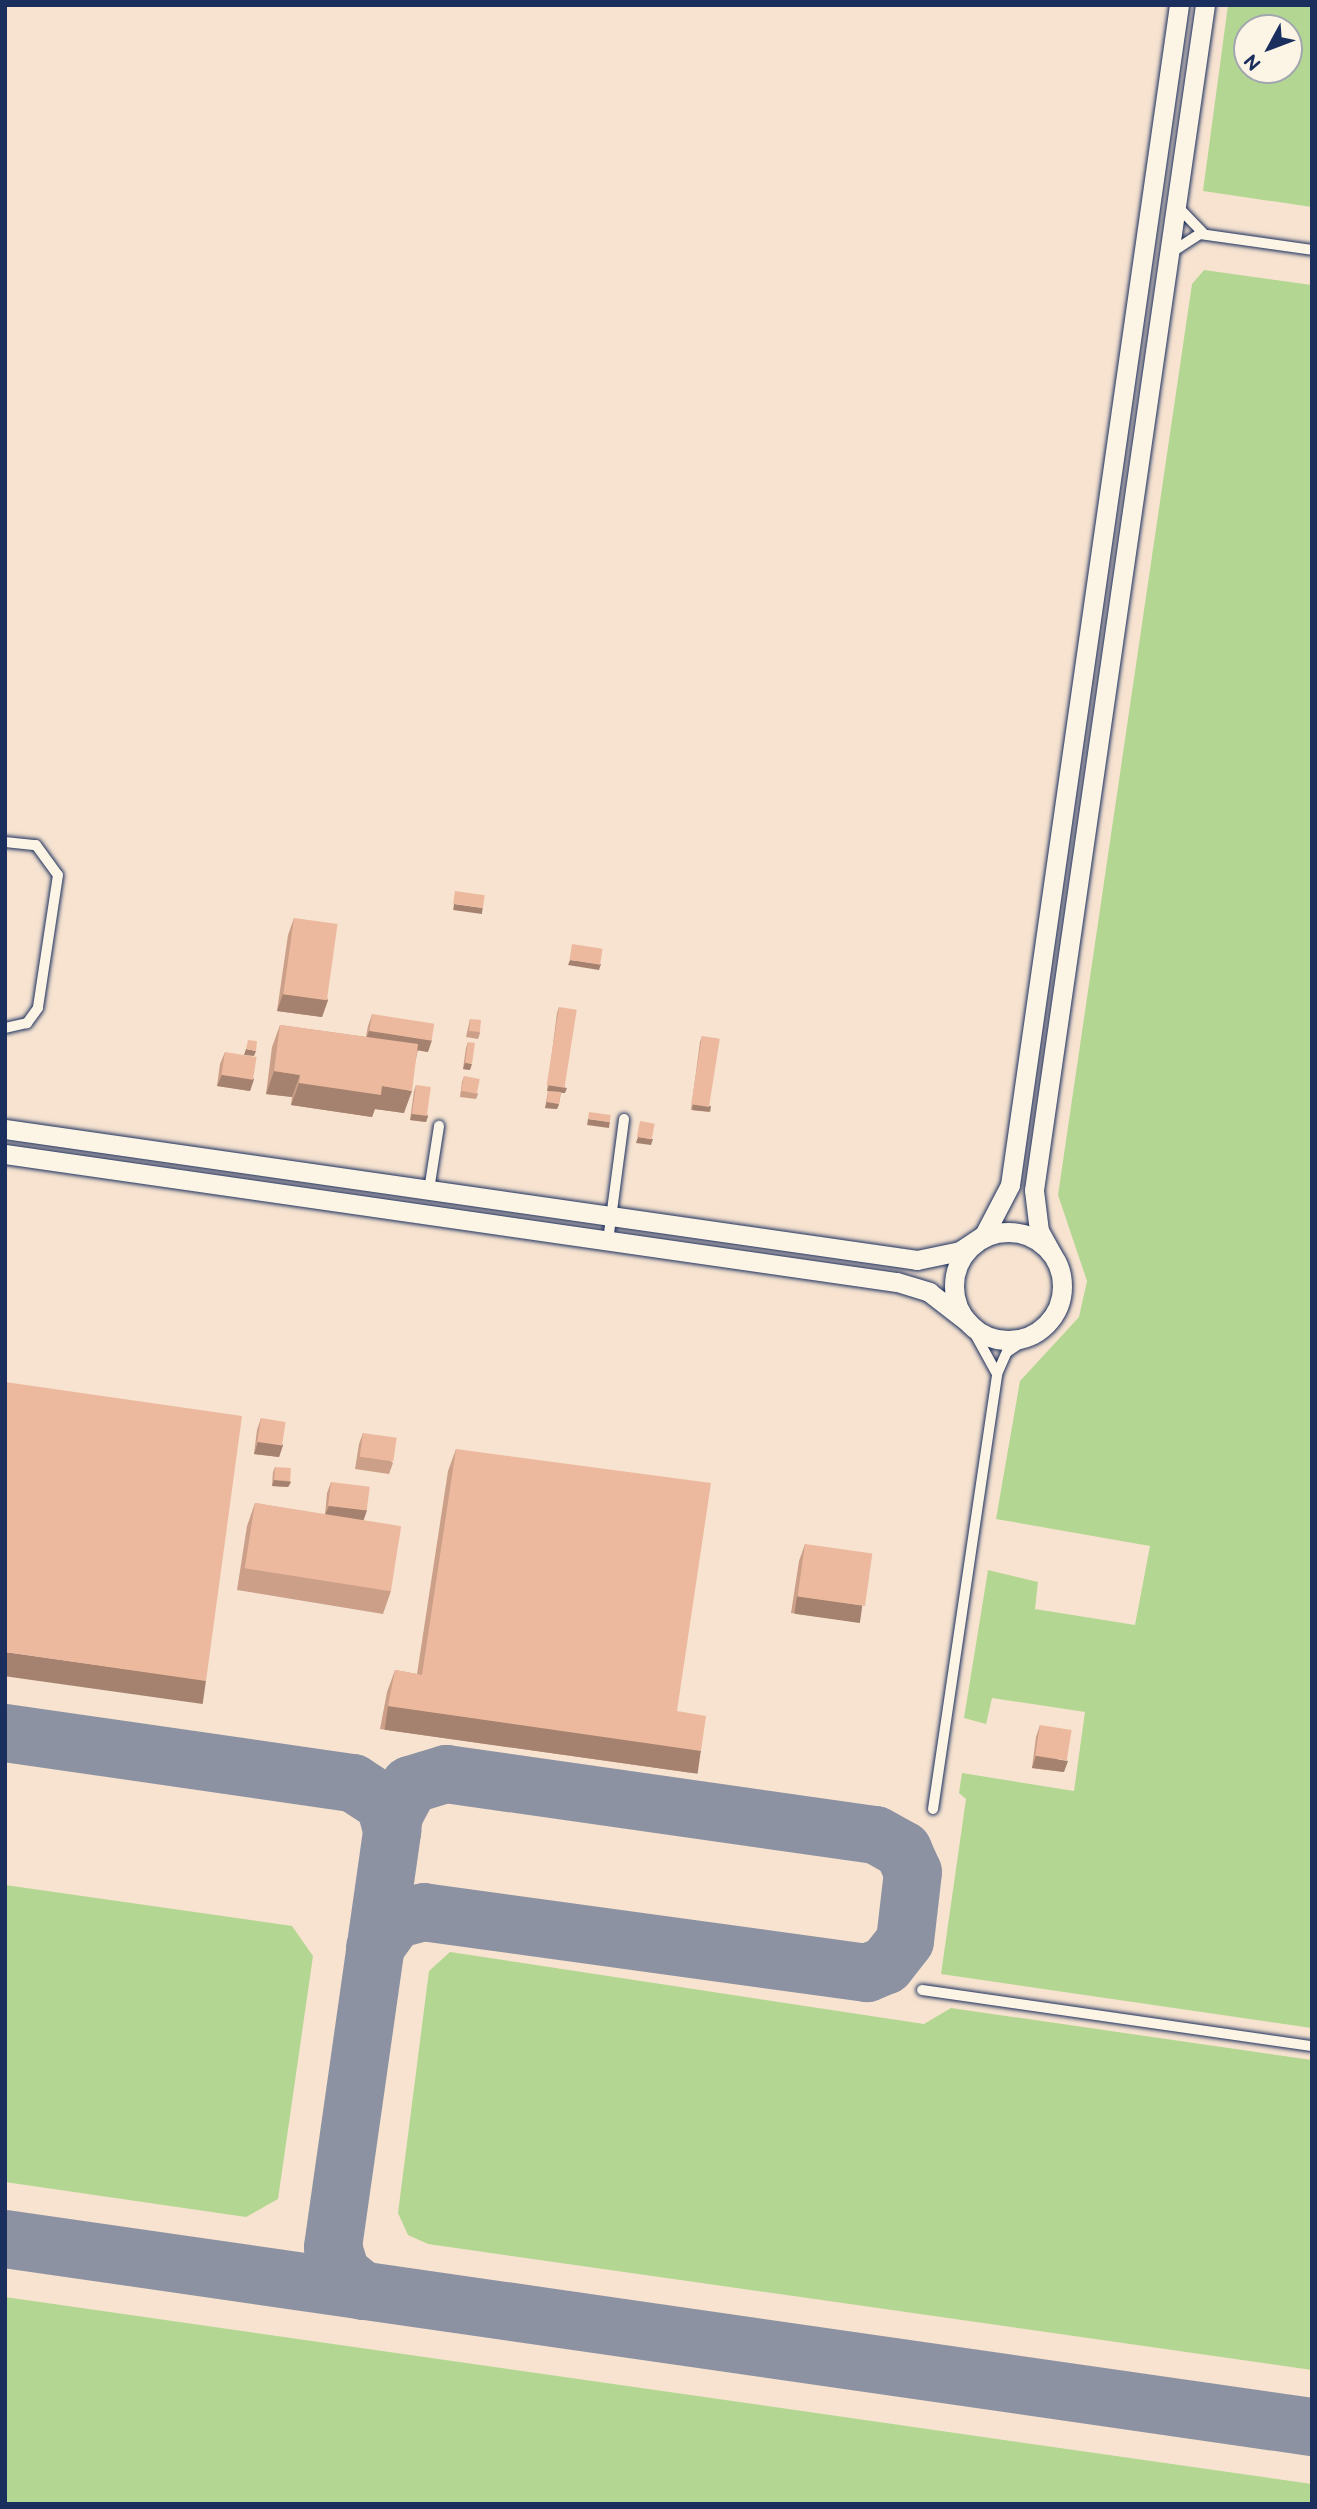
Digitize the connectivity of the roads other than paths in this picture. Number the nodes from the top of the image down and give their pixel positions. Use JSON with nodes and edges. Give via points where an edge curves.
{"nodes":[{"id":1,"x":1179,"y":5,"type":"edge"},
{"id":2,"x":1205,"y":5,"type":"edge"},
{"id":3,"x":1177,"y":200,"type":"junction"},
{"id":4,"x":1207,"y":235,"type":"junction"},
{"id":5,"x":1312,"y":250,"type":"edge"},
{"id":6,"x":1167,"y":265,"type":"junction"},
{"id":7,"x":1132,"y":331,"type":"junction"},
{"id":8,"x":1157,"y":335,"type":"junction"},
{"id":9,"x":1128,"y":363,"type":"junction"},
{"id":10,"x":1153,"y":366,"type":"junction"},
{"id":11,"x":5,"y":842,"type":"edge"},
{"id":12,"x":5,"y":1028,"type":"edge"},
{"id":13,"x":624,"y":1119,"type":"dead end"},
{"id":14,"x":439,"y":1126,"type":"dead end"},
{"id":15,"x":5,"y":1129,"type":"edge"},
{"id":16,"x":5,"y":1154,"type":"edge"},
{"id":17,"x":429,"y":1190,"type":"junction"},
{"id":18,"x":611,"y":1216,"type":"junction"},
{"id":19,"x":608,"y":1241,"type":"junction"},
{"id":20,"x":973,"y":1244,"type":"junction"},
{"id":21,"x":1052,"y":1254,"type":"junction"},
{"id":22,"x":969,"y":1323,"type":"junction"},
{"id":23,"x":1034,"y":1334,"type":"junction"},
{"id":24,"x":997,"y":1374,"type":"junction"},
{"id":25,"x":933,"y":1809,"type":"dead end"},
{"id":26,"x":922,"y":1990,"type":"dead end"},
{"id":27,"x":1312,"y":2046,"type":"edge"}],
"edges":[{"from":1,"to":7,"type":"street"},
{"from":2,"to":3,"type":"street"},
{"from":3,"to":4,"type":"lane","via":[[1186,221]]},
{"from":3,"to":6,"type":"street"},
{"from":4,"to":5,"type":"lane"},
{"from":4,"to":6,"type":"lane","via":[[1180,242]]},
{"from":6,"to":8,"type":"street"},
{"from":7,"to":8,"type":"street","via":[[1143,346]]},
{"from":7,"to":9,"type":"street"},
{"from":8,"to":10,"type":"street"},
{"from":9,"to":10,"type":"street","via":[[1142,352]]},
{"from":9,"to":20,"type":"street","via":[[1010,1185],[993,1224]]},
{"from":10,"to":21,"type":"street","via":[[1034,1190],[1039,1231]]},
{"from":11,"to":12,"type":"lane","via":[[36,845],[58,875],[38,1008],[27,1023]]},
{"from":13,"to":18,"type":"lane"},
{"from":14,"to":17,"type":"lane"},
{"from":15,"to":17,"type":"street"},
{"from":16,"to":19,"type":"street"},
{"from":17,"to":18,"type":"street"},
{"from":18,"to":19,"type":"lane"},
{"from":18,"to":20,"type":"street","via":[[917,1259]]},
{"from":19,"to":22,"type":"street","via":[[897,1282],[929,1292]]},
{"from":20,"to":21,"type":"street","via":[[1015,1231]]},
{"from":20,"to":22,"type":"street","via":[[953,1282]]},
{"from":21,"to":23,"type":"street","via":[[1062,1278],[1059,1304]]},
{"from":22,"to":23,"type":"street","via":[[1000,1339]]},
{"from":22,"to":24,"type":"lane"},
{"from":23,"to":24,"type":"lane","via":[[1007,1352]]},
{"from":24,"to":25,"type":"lane"},
{"from":26,"to":27,"type":"lane"}]}
